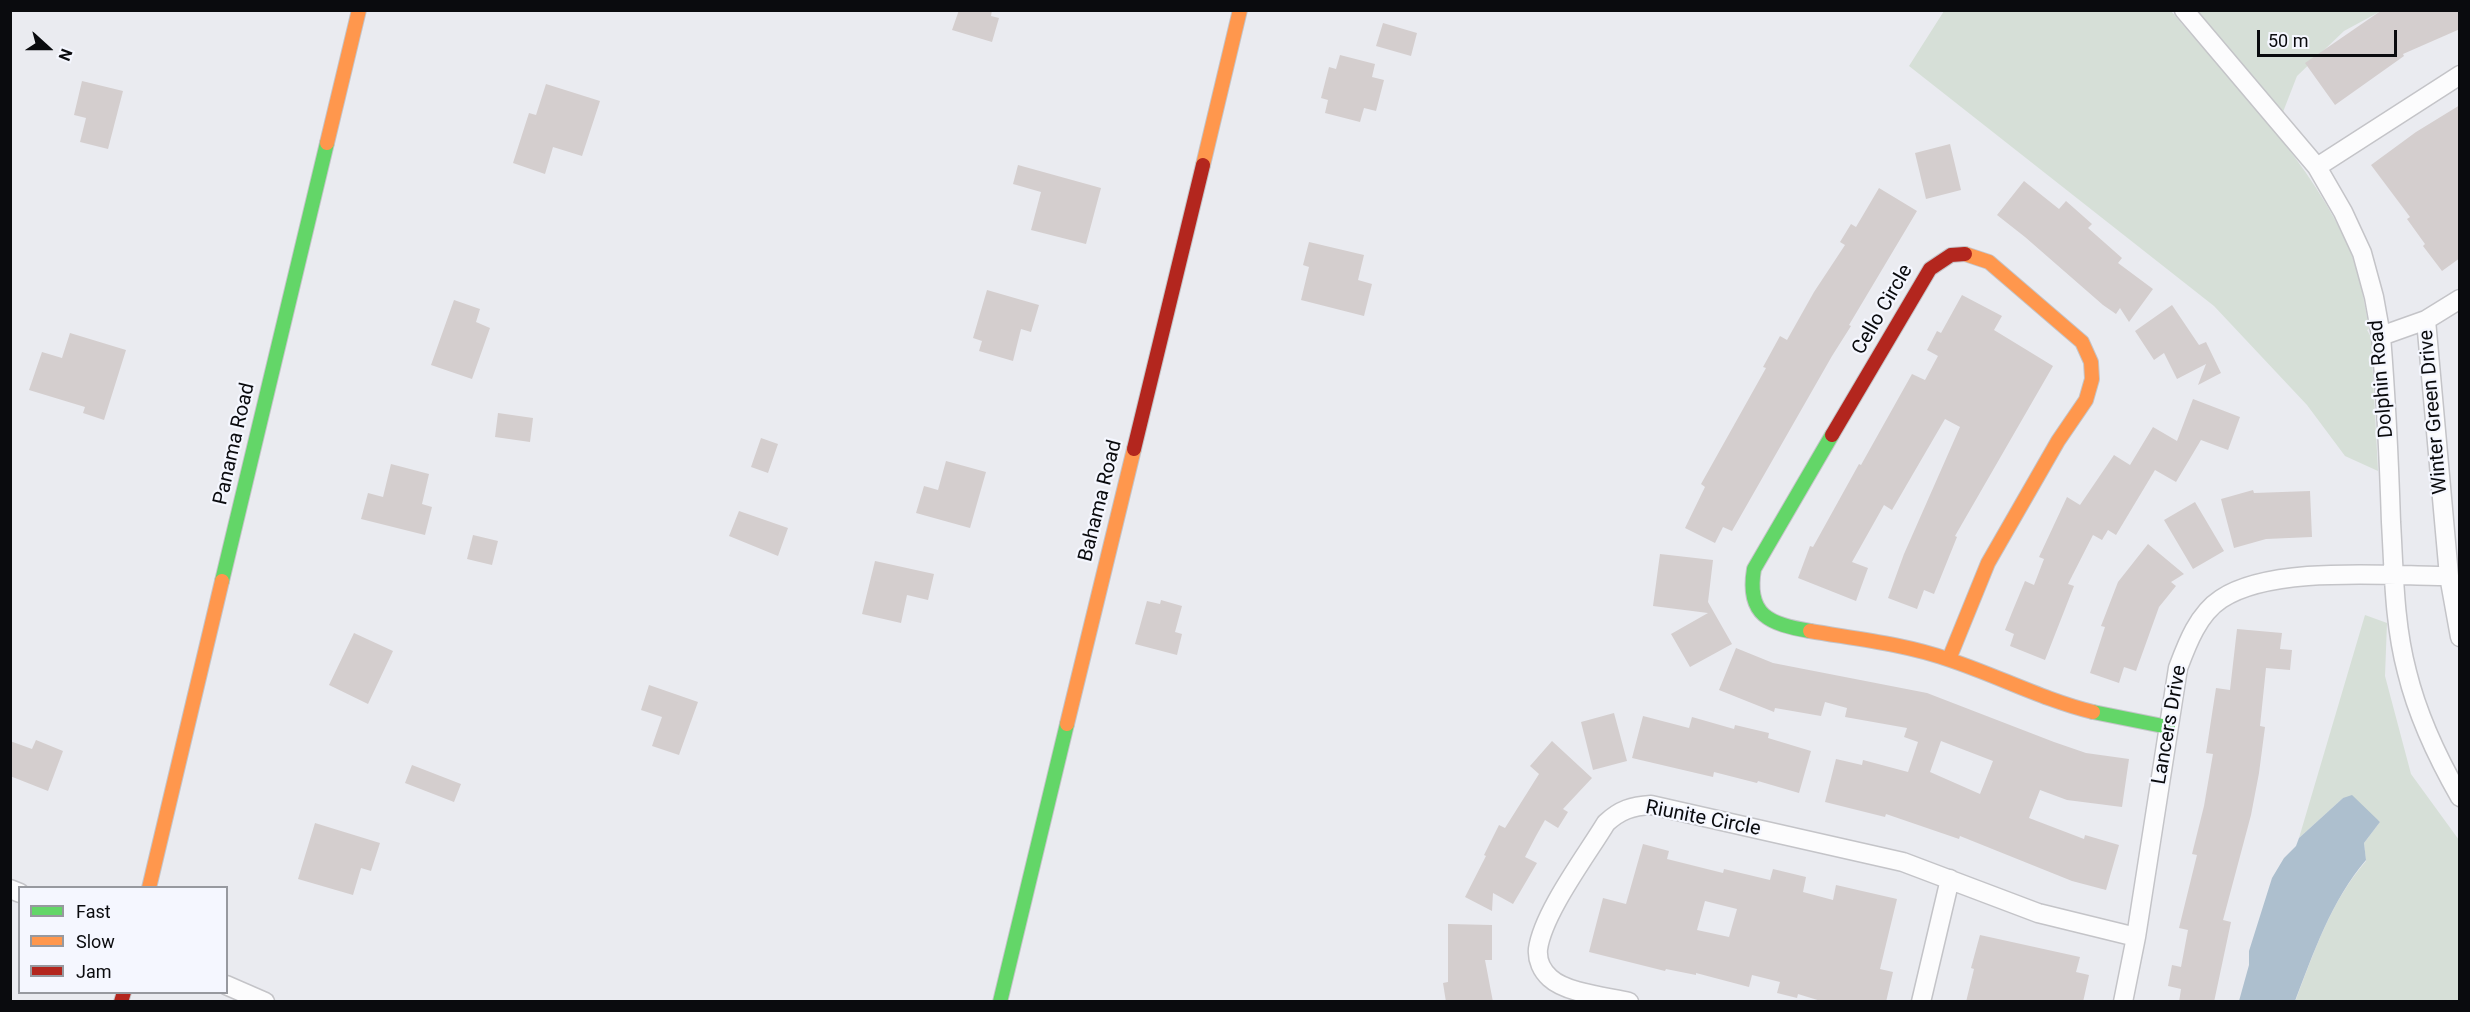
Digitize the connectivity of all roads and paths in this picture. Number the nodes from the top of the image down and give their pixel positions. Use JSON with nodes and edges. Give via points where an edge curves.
{"nodes":[{"id":1,"x":359,"y":10,"type":"edge"},
{"id":2,"x":1240,"y":10,"type":"edge"},
{"id":3,"x":2184,"y":10,"type":"edge"},
{"id":4,"x":2460,"y":75,"type":"edge"},
{"id":5,"x":2317,"y":167,"type":"junction"},
{"id":6,"x":2460,"y":299,"type":"edge"},
{"id":7,"x":2426,"y":320,"type":"junction"},
{"id":8,"x":2381,"y":336,"type":"junction"},
{"id":9,"x":2394,"y":576,"type":"junction"},
{"id":10,"x":2449,"y":576,"type":"junction"},
{"id":11,"x":2460,"y":637,"type":"edge"},
{"id":12,"x":1949,"y":659,"type":"junction"},
{"id":13,"x":2168,"y":727,"type":"junction"},
{"id":14,"x":2460,"y":797,"type":"edge"},
{"id":15,"x":1950,"y":879,"type":"junction"},
{"id":16,"x":149,"y":886,"type":"edge"},
{"id":17,"x":2136,"y":937,"type":"junction"},
{"id":18,"x":228,"y":986,"type":"edge"},
{"id":19,"x":265,"y":1002,"type":"edge"},
{"id":20,"x":1000,"y":1002,"type":"edge"},
{"id":21,"x":1629,"y":1002,"type":"edge"},
{"id":22,"x":1921,"y":1002,"type":"edge"},
{"id":23,"x":2123,"y":1002,"type":"edge"}],
"edges":[{"from":1,"to":16,"type":"street","name":"Panama Road"},
{"from":2,"to":20,"type":"street","name":"Bahama Road"},
{"from":3,"to":5,"type":"street","name":"Dolphin Road"},
{"from":4,"to":5,"type":"street"},
{"from":5,"to":8,"type":"street","name":"Dolphin Road","via":[[2362,253]]},
{"from":6,"to":7,"type":"street"},
{"from":7,"to":8,"type":"street"},
{"from":7,"to":10,"type":"street","name":"Winter Green Drive"},
{"from":8,"to":9,"type":"street","name":"Dolphin Road"},
{"from":9,"to":10,"type":"street"},
{"from":9,"to":13,"type":"street","name":"Lancers Drive","via":[[2304,575],[2271,580],[2221,599],[2188,641],[2178,668]]},
{"from":9,"to":14,"type":"street","name":"Dolphin Road","via":[[2399,631],[2412,691],[2426,730]]},
{"from":10,"to":11,"type":"street","name":"Winter Green Drive"},
{"from":12,"to":12,"type":"street","name":"Cello Circle","via":[[1895,645],[1783,626],[1757,611],[1750,585],[1754,569],[1930,269],[1944,257],[1970,253],[1989,262],[2082,342],[2091,362],[2092,379],[2086,400],[1988,563]]},
{"from":12,"to":13,"type":"street","name":"Cello Circle","via":[[2067,706]]},
{"from":13,"to":17,"type":"street","name":"Lancers Drive"},
{"from":15,"to":17,"type":"street","name":"Riunite Circle","via":[[2038,913]]},
{"from":15,"to":21,"type":"street","name":"Riunite Circle","via":[[1863,852],[1651,805],[1632,806],[1616,813],[1606,824],[1544,924],[1538,951],[1539,964],[1550,978],[1566,987]]},
{"from":15,"to":22,"type":"street"},
{"from":17,"to":23,"type":"street","name":"Lancers Drive"},
{"from":18,"to":19,"type":"street"}]}
